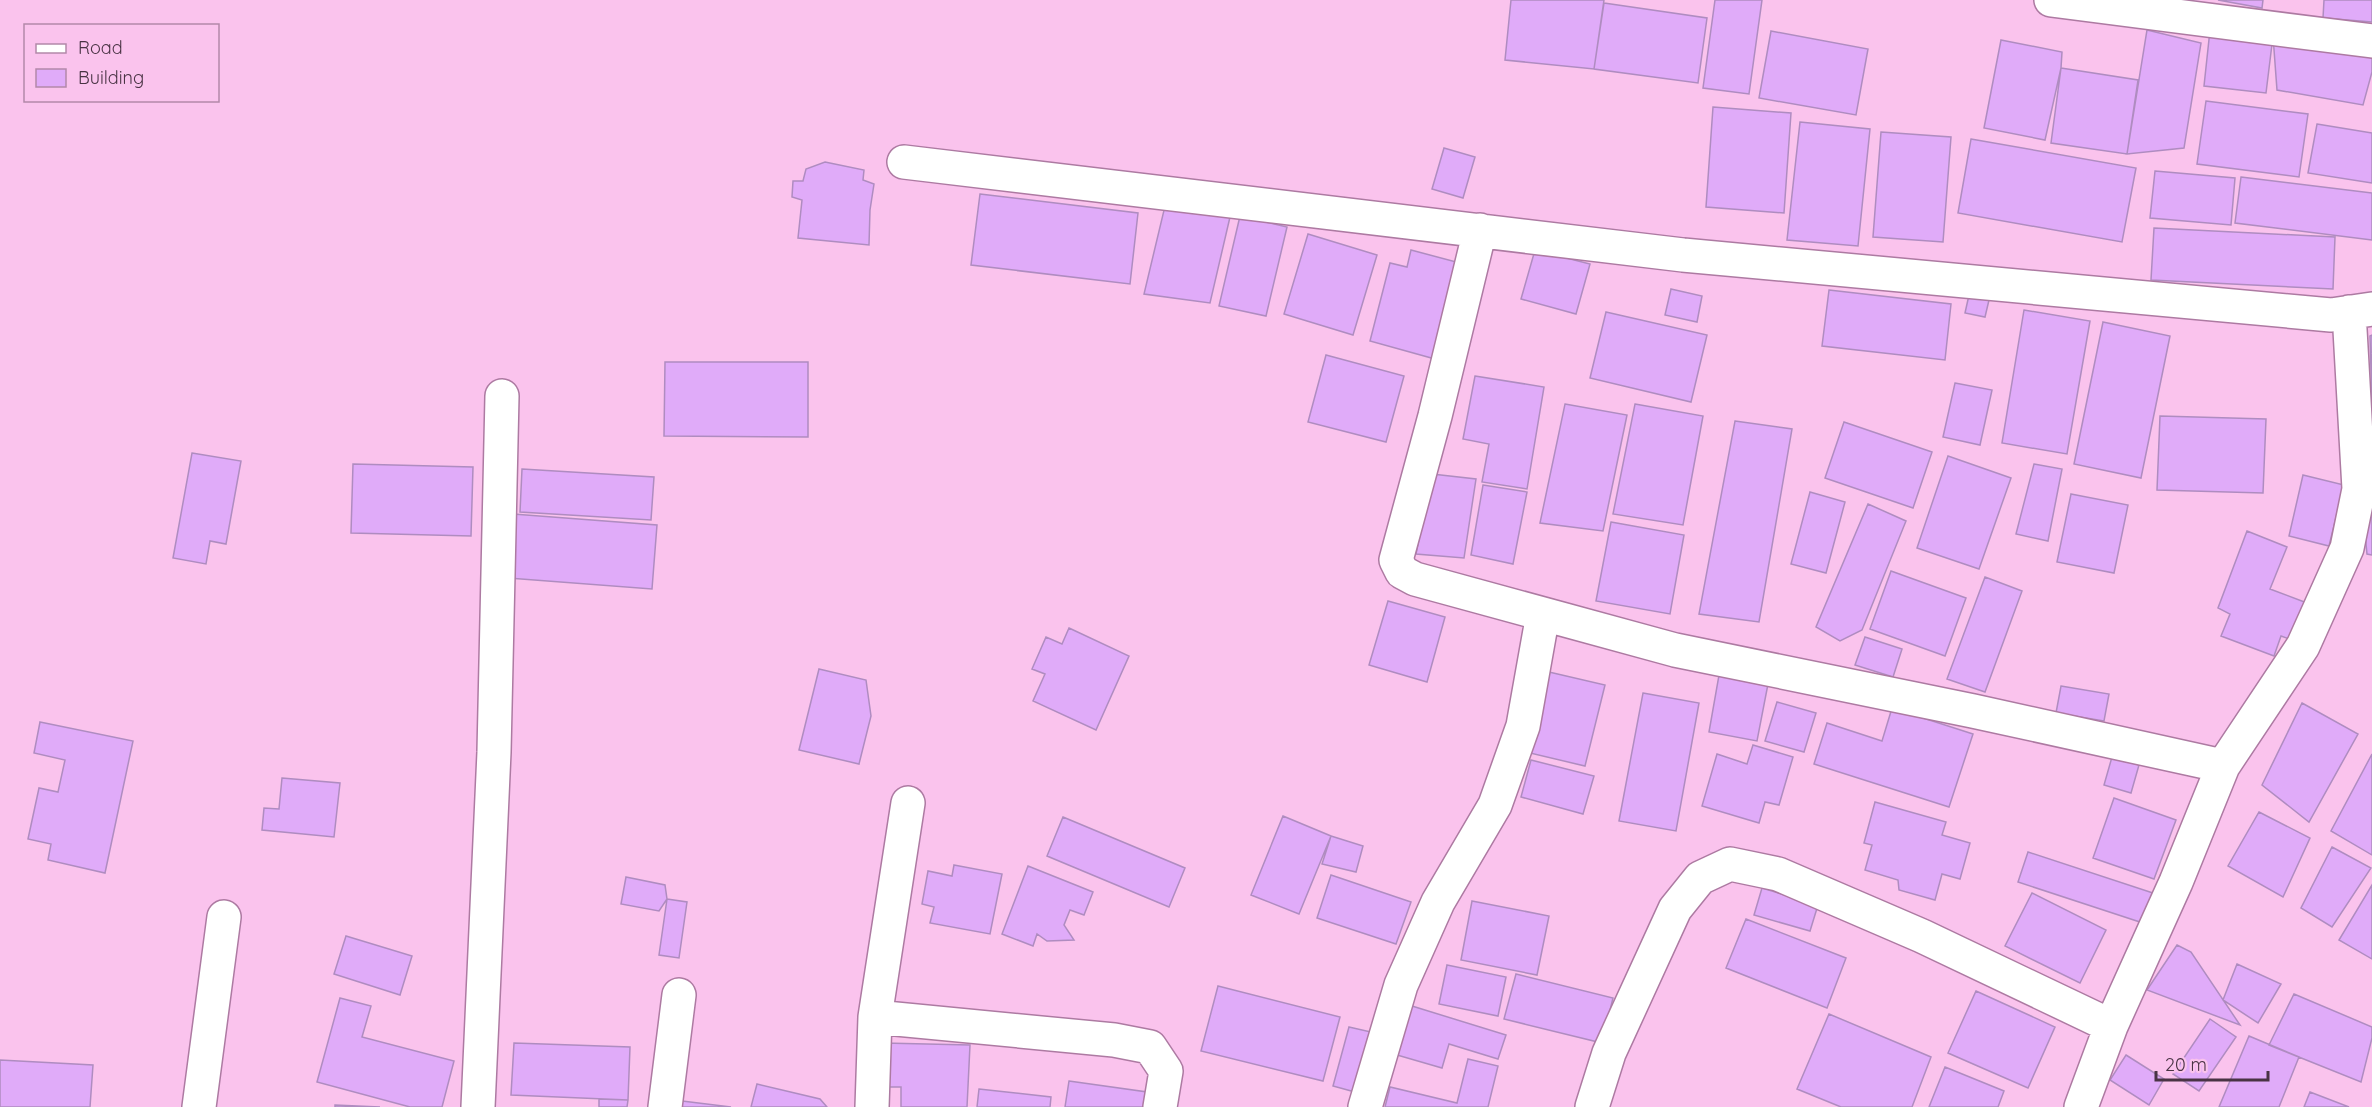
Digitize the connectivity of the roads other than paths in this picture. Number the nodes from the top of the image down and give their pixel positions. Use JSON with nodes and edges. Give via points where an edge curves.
{"nodes":[{"id":1,"x":2051,"y":0,"type":"edge"},
{"id":2,"x":2372,"y":41,"type":"edge"},
{"id":3,"x":904,"y":162,"type":"dead end"},
{"id":4,"x":1480,"y":230,"type":"junction"},
{"id":5,"x":2360,"y":311,"type":"edge"},
{"id":6,"x":502,"y":396,"type":"dead end"},
{"id":7,"x":1543,"y":614,"type":"junction"},
{"id":8,"x":2223,"y":766,"type":"junction"},
{"id":9,"x":908,"y":803,"type":"dead end"},
{"id":10,"x":224,"y":917,"type":"dead end"},
{"id":11,"x":679,"y":995,"type":"dead end"},
{"id":12,"x":875,"y":1017,"type":"junction"},
{"id":13,"x":2111,"y":1026,"type":"junction"},
{"id":14,"x":199,"y":1107,"type":"edge"},
{"id":15,"x":478,"y":1107,"type":"edge"},
{"id":16,"x":665,"y":1107,"type":"edge"},
{"id":17,"x":872,"y":1107,"type":"edge"},
{"id":18,"x":1160,"y":1107,"type":"edge"},
{"id":19,"x":1365,"y":1107,"type":"edge"},
{"id":20,"x":1592,"y":1107,"type":"edge"},
{"id":21,"x":2081,"y":1107,"type":"edge"}],
"edges":[{"from":1,"to":2,"type":"street"},
{"from":3,"to":4,"type":"street"},
{"from":4,"to":5,"type":"street","via":[[1683,255],[2331,315]]},
{"from":4,"to":7,"type":"street","via":[[1396,560],[1402,572],[1415,579]]},
{"from":5,"to":8,"type":"street","via":[[2359,489],[2347,548],[2303,646]]},
{"from":6,"to":15,"type":"street","via":[[494,752]]},
{"from":7,"to":8,"type":"street","via":[[1675,650]]},
{"from":7,"to":19,"type":"street","via":[[1523,726],[1495,805],[1438,902],[1401,985]]},
{"from":8,"to":13,"type":"street"},
{"from":9,"to":12,"type":"street"},
{"from":10,"to":14,"type":"street"},
{"from":11,"to":16,"type":"street"},
{"from":12,"to":17,"type":"street"},
{"from":12,"to":18,"type":"street","via":[[1114,1040],[1150,1047],[1166,1071]]},
{"from":13,"to":20,"type":"street","via":[[1922,936],[1788,878],[1730,864],[1700,878],[1676,909],[1609,1053]]},
{"from":13,"to":21,"type":"street"}]}
